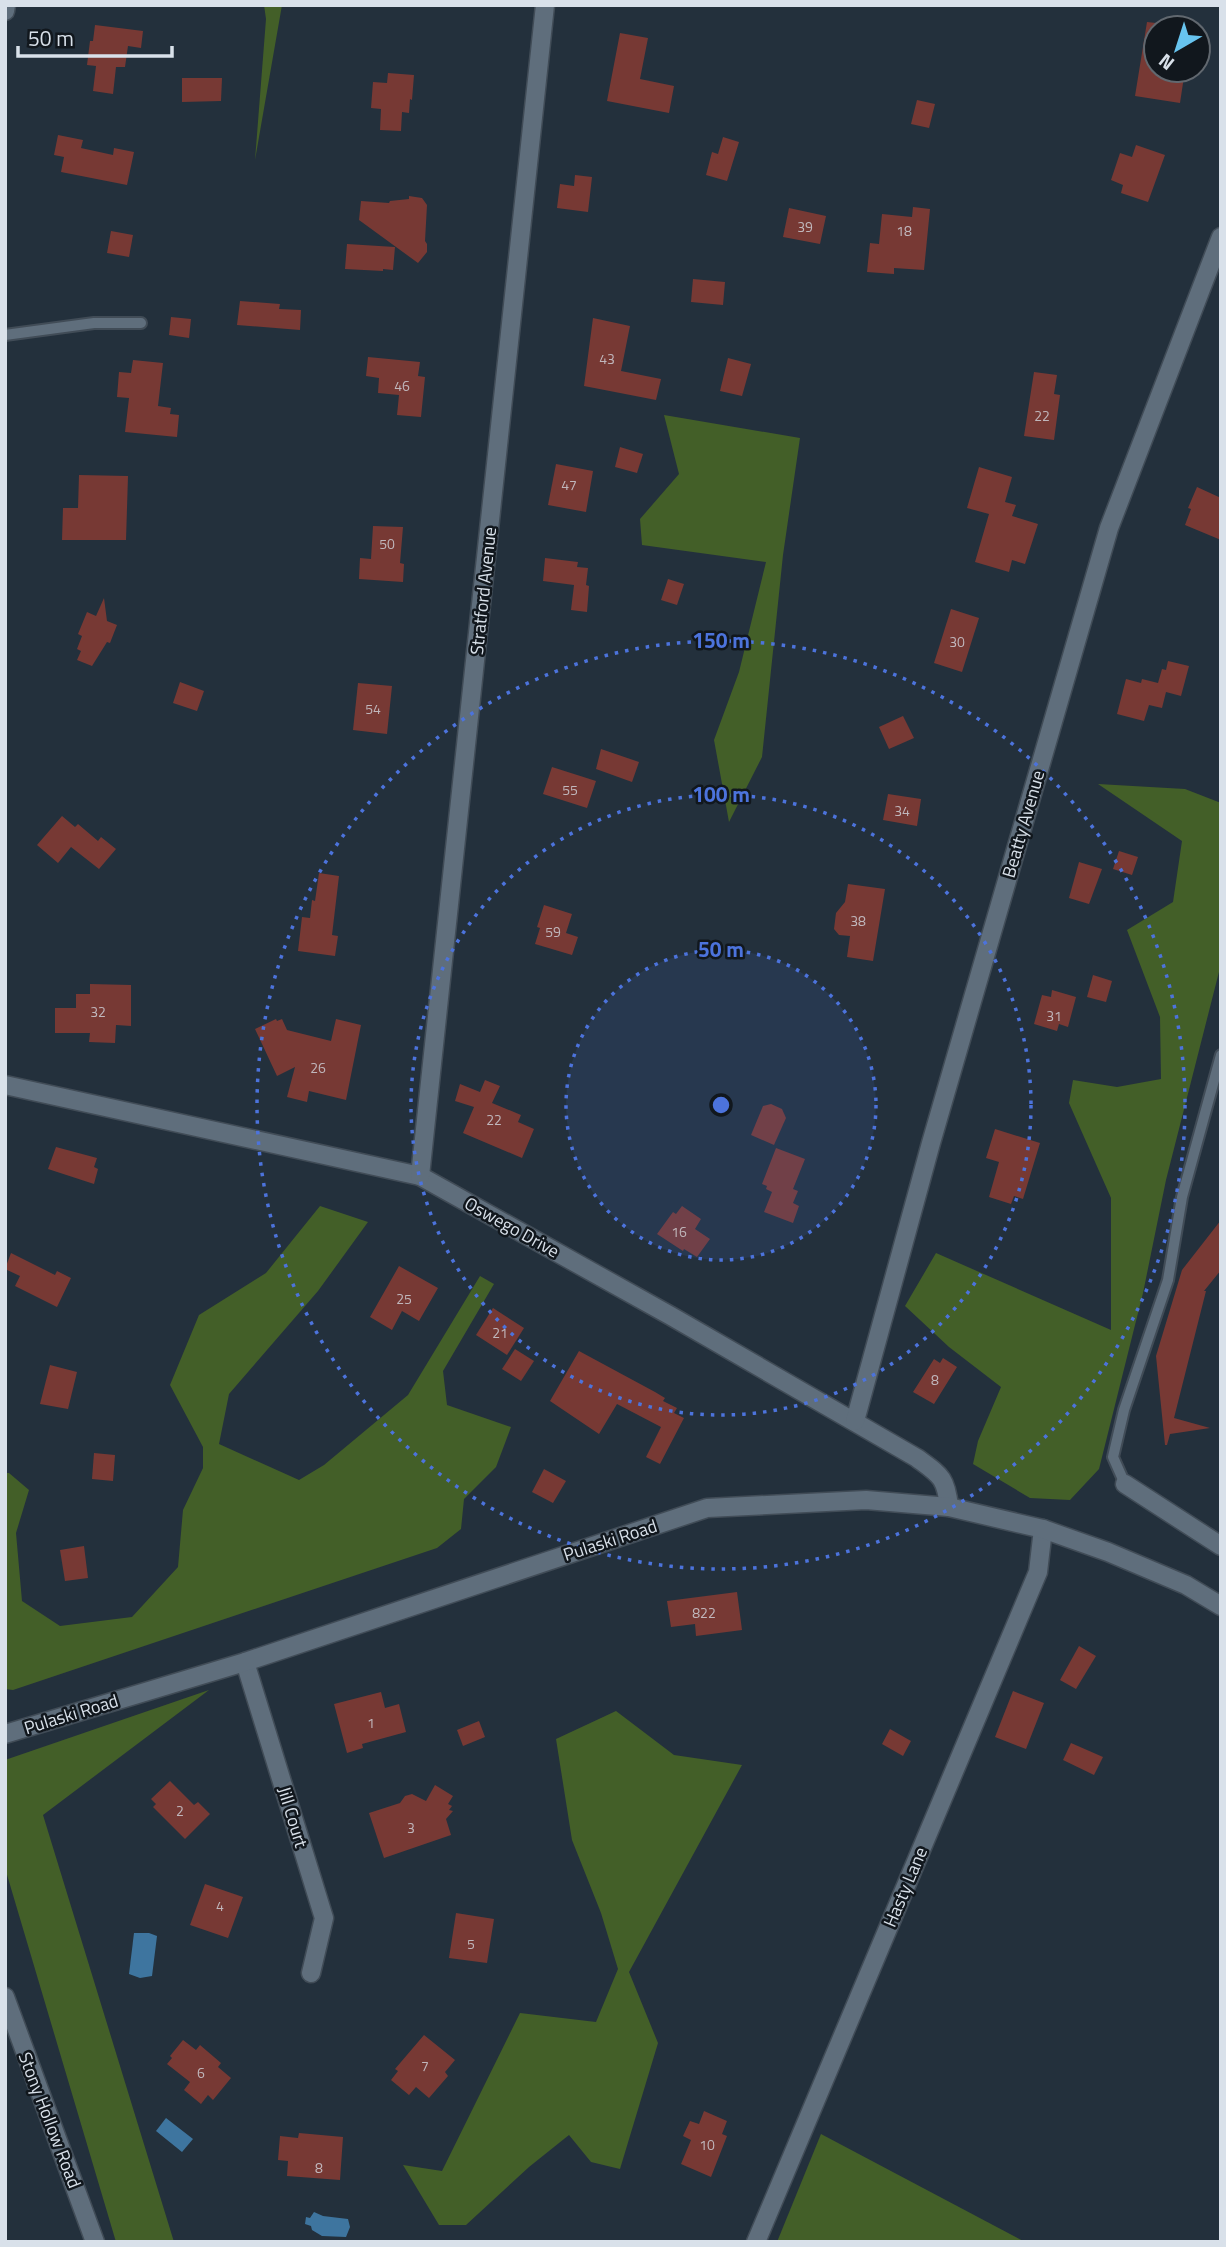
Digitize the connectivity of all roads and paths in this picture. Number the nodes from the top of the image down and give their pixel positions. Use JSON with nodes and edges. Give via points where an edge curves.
{"nodes":[{"id":1,"x":6,"y":5,"type":"edge"},
{"id":2,"x":545,"y":5,"type":"edge"},
{"id":3,"x":5,"y":11,"type":"edge"},
{"id":4,"x":1221,"y":237,"type":"edge"},
{"id":5,"x":141,"y":323,"type":"dead end"},
{"id":6,"x":5,"y":335,"type":"edge"},
{"id":7,"x":1221,"y":1055,"type":"edge"},
{"id":8,"x":5,"y":1086,"type":"edge"},
{"id":9,"x":420,"y":1176,"type":"junction"},
{"id":10,"x":855,"y":1421,"type":"junction"},
{"id":11,"x":1125,"y":1484,"type":"joint"},
{"id":12,"x":950,"y":1507,"type":"junction"},
{"id":13,"x":1043,"y":1530,"type":"junction"},
{"id":14,"x":1221,"y":1546,"type":"edge"},
{"id":15,"x":1221,"y":1606,"type":"edge"},
{"id":16,"x":245,"y":1662,"type":"junction"},
{"id":17,"x":5,"y":1734,"type":"edge"},
{"id":18,"x":311,"y":1973,"type":"dead end"},
{"id":19,"x":5,"y":1997,"type":"edge"},
{"id":20,"x":95,"y":2242,"type":"edge"},
{"id":21,"x":756,"y":2242,"type":"edge"}],
"edges":[{"from":1,"to":3,"type":"street"},
{"from":2,"to":9,"type":"street","name":"Stratford Avenue"},
{"from":4,"to":10,"type":"street","name":"Beatty Avenue","via":[[1109,528]]},
{"from":5,"to":6,"type":"lane","via":[[94,323]]},
{"from":7,"to":11,"type":"lane","via":[[1182,1197],[1168,1280],[1113,1457]]},
{"from":8,"to":9,"type":"street","name":"Oswego Drive"},
{"from":9,"to":10,"type":"street","name":"Oswego Drive"},
{"from":10,"to":12,"type":"street","name":"Oswego Drive","via":[[943,1477]]},
{"from":11,"to":14,"type":"street"},
{"from":12,"to":13,"type":"street","name":"Pulaski Road"},
{"from":12,"to":16,"type":"street","name":"Pulaski Road","via":[[866,1500],[707,1508]]},
{"from":13,"to":15,"type":"street","name":"Pulaski Road","via":[[1186,1585]]},
{"from":13,"to":21,"type":"street","name":"Hasty Lane","via":[[1038,1572]]},
{"from":16,"to":17,"type":"street","name":"Pulaski Road"},
{"from":16,"to":18,"type":"street","name":"Jill Court","via":[[324,1918]]},
{"from":19,"to":20,"type":"street","name":"Stony Hollow Road"}]}
